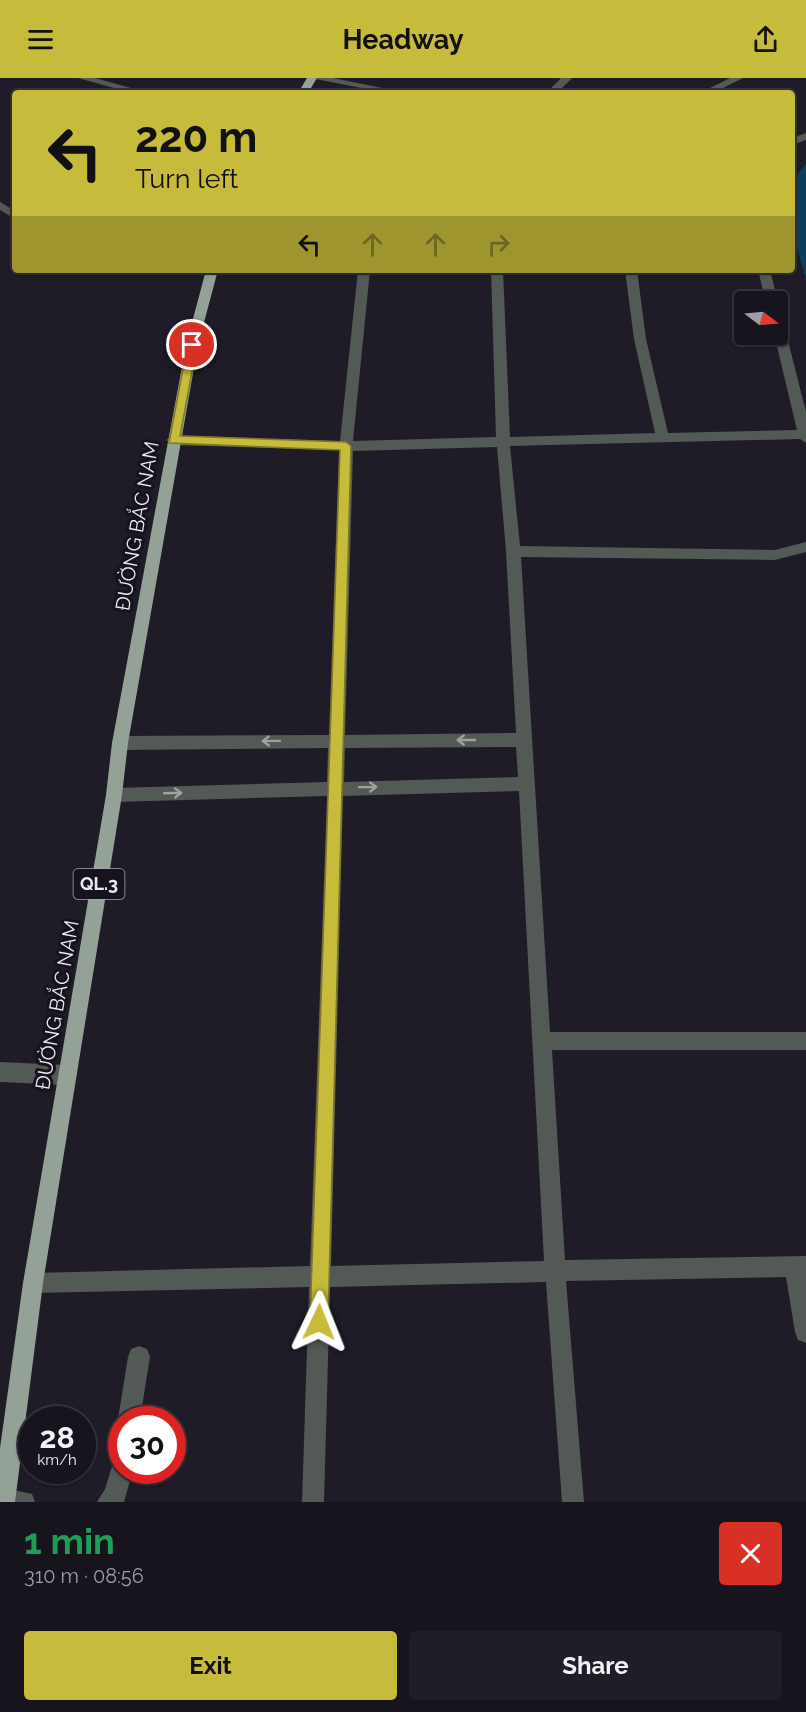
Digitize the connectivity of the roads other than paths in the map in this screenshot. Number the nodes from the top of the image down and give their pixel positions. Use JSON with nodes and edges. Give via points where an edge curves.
{"nodes":[{"id":1,"x":82,"y":78,"type":"edge"},
{"id":2,"x":314,"y":78,"type":"edge"},
{"id":3,"x":567,"y":78,"type":"edge"},
{"id":4,"x":738,"y":78,"type":"edge"},
{"id":5,"x":382,"y":89,"type":"dead end"},
{"id":6,"x":132,"y":90,"type":"edge"},
{"id":7,"x":553,"y":90,"type":"edge"},
{"id":8,"x":712,"y":90,"type":"edge"},
{"id":9,"x":211,"y":273,"type":"edge"},
{"id":10,"x":364,"y":273,"type":"edge"},
{"id":11,"x":497,"y":273,"type":"edge"},
{"id":12,"x":631,"y":273,"type":"edge"},
{"id":13,"x":765,"y":273,"type":"edge"},
{"id":14,"x":769,"y":291,"type":"edge"},
{"id":15,"x":783,"y":345,"type":"edge"},
{"id":16,"x":806,"y":436,"type":"edge"},
{"id":17,"x":663,"y":439,"type":"junction"},
{"id":18,"x":173,"y":440,"type":"junction"},
{"id":19,"x":503,"y":441,"type":"junction"},
{"id":20,"x":346,"y":446,"type":"junction"},
{"id":21,"x":806,"y":547,"type":"edge"},
{"id":22,"x":513,"y":551,"type":"junction"},
{"id":23,"x":524,"y":740,"type":"junction"},
{"id":24,"x":337,"y":741,"type":"junction"},
{"id":25,"x":120,"y":743,"type":"junction"},
{"id":26,"x":527,"y":784,"type":"junction"},
{"id":27,"x":336,"y":787,"type":"junction"},
{"id":28,"x":114,"y":795,"type":"junction"},
{"id":29,"x":542,"y":1041,"type":"junction"},
{"id":30,"x":806,"y":1041,"type":"edge"},
{"id":31,"x":0,"y":1072,"type":"edge"},
{"id":32,"x":67,"y":1075,"type":"junction"},
{"id":33,"x":800,"y":1266,"type":"edge"},
{"id":34,"x":555,"y":1269,"type":"junction"},
{"id":35,"x":320,"y":1278,"type":"junction"},
{"id":36,"x":33,"y":1282,"type":"junction"},
{"id":37,"x":806,"y":1332,"type":"edge"},
{"id":38,"x":139,"y":1357,"type":"dead end"},
{"id":39,"x":131,"y":1406,"type":"edge"},
{"id":40,"x":119,"y":1484,"type":"edge"},
{"id":41,"x":11,"y":1501,"type":"edge"},
{"id":42,"x":108,"y":1502,"type":"edge"},
{"id":43,"x":313,"y":1502,"type":"edge"},
{"id":44,"x":573,"y":1502,"type":"edge"}],
"edges":[{"from":1,"to":6,"type":"street"},
{"from":2,"to":5,"type":"street"},
{"from":3,"to":7,"type":"street"},
{"from":4,"to":8,"type":"street"},
{"from":9,"to":18,"type":"highway","name":"ĐƯỜNG BẮC NAM","number":"QL.3"},
{"from":10,"to":20,"type":"street"},
{"from":11,"to":19,"type":"street"},
{"from":12,"to":17,"type":"street","via":[[640,339]]},
{"from":13,"to":14,"type":"street"},
{"from":15,"to":16,"type":"street"},
{"from":16,"to":17,"type":"street"},
{"from":17,"to":19,"type":"street"},
{"from":18,"to":20,"type":"street"},
{"from":18,"to":25,"type":"highway","name":"ĐƯỜNG BẮC NAM","number":"QL.3"},
{"from":19,"to":20,"type":"street"},
{"from":19,"to":22,"type":"street"},
{"from":20,"to":24,"type":"street"},
{"from":21,"to":22,"type":"street","via":[[775,555]]},
{"from":22,"to":23,"type":"street"},
{"from":23,"to":24,"type":"street","one_way":true},
{"from":23,"to":26,"type":"street"},
{"from":24,"to":25,"type":"street","one_way":true},
{"from":24,"to":27,"type":"street"},
{"from":25,"to":28,"type":"highway","name":"ĐƯỜNG BẮC NAM","number":"QL.3"},
{"from":27,"to":26,"type":"street","one_way":true},
{"from":26,"to":29,"type":"street"},
{"from":28,"to":27,"type":"street","one_way":true},
{"from":27,"to":35,"type":"street"},
{"from":28,"to":32,"type":"highway","name":"ĐƯỜNG BẮC NAM","number":"QL.3"},
{"from":29,"to":30,"type":"street"},
{"from":29,"to":34,"type":"street"},
{"from":31,"to":32,"type":"street"},
{"from":32,"to":36,"type":"highway","name":"ĐƯỜNG BẮC NAM","number":"QL.3"},
{"from":33,"to":34,"type":"street"},
{"from":33,"to":37,"type":"street"},
{"from":34,"to":35,"type":"street"},
{"from":34,"to":44,"type":"street"},
{"from":35,"to":36,"type":"street"},
{"from":35,"to":43,"type":"street"},
{"from":36,"to":41,"type":"highway","name":"ĐƯỜNG BẮC NAM","number":"QL.3"},
{"from":38,"to":39,"type":"street"},
{"from":40,"to":42,"type":"street","via":[[116,1496]]}]}
